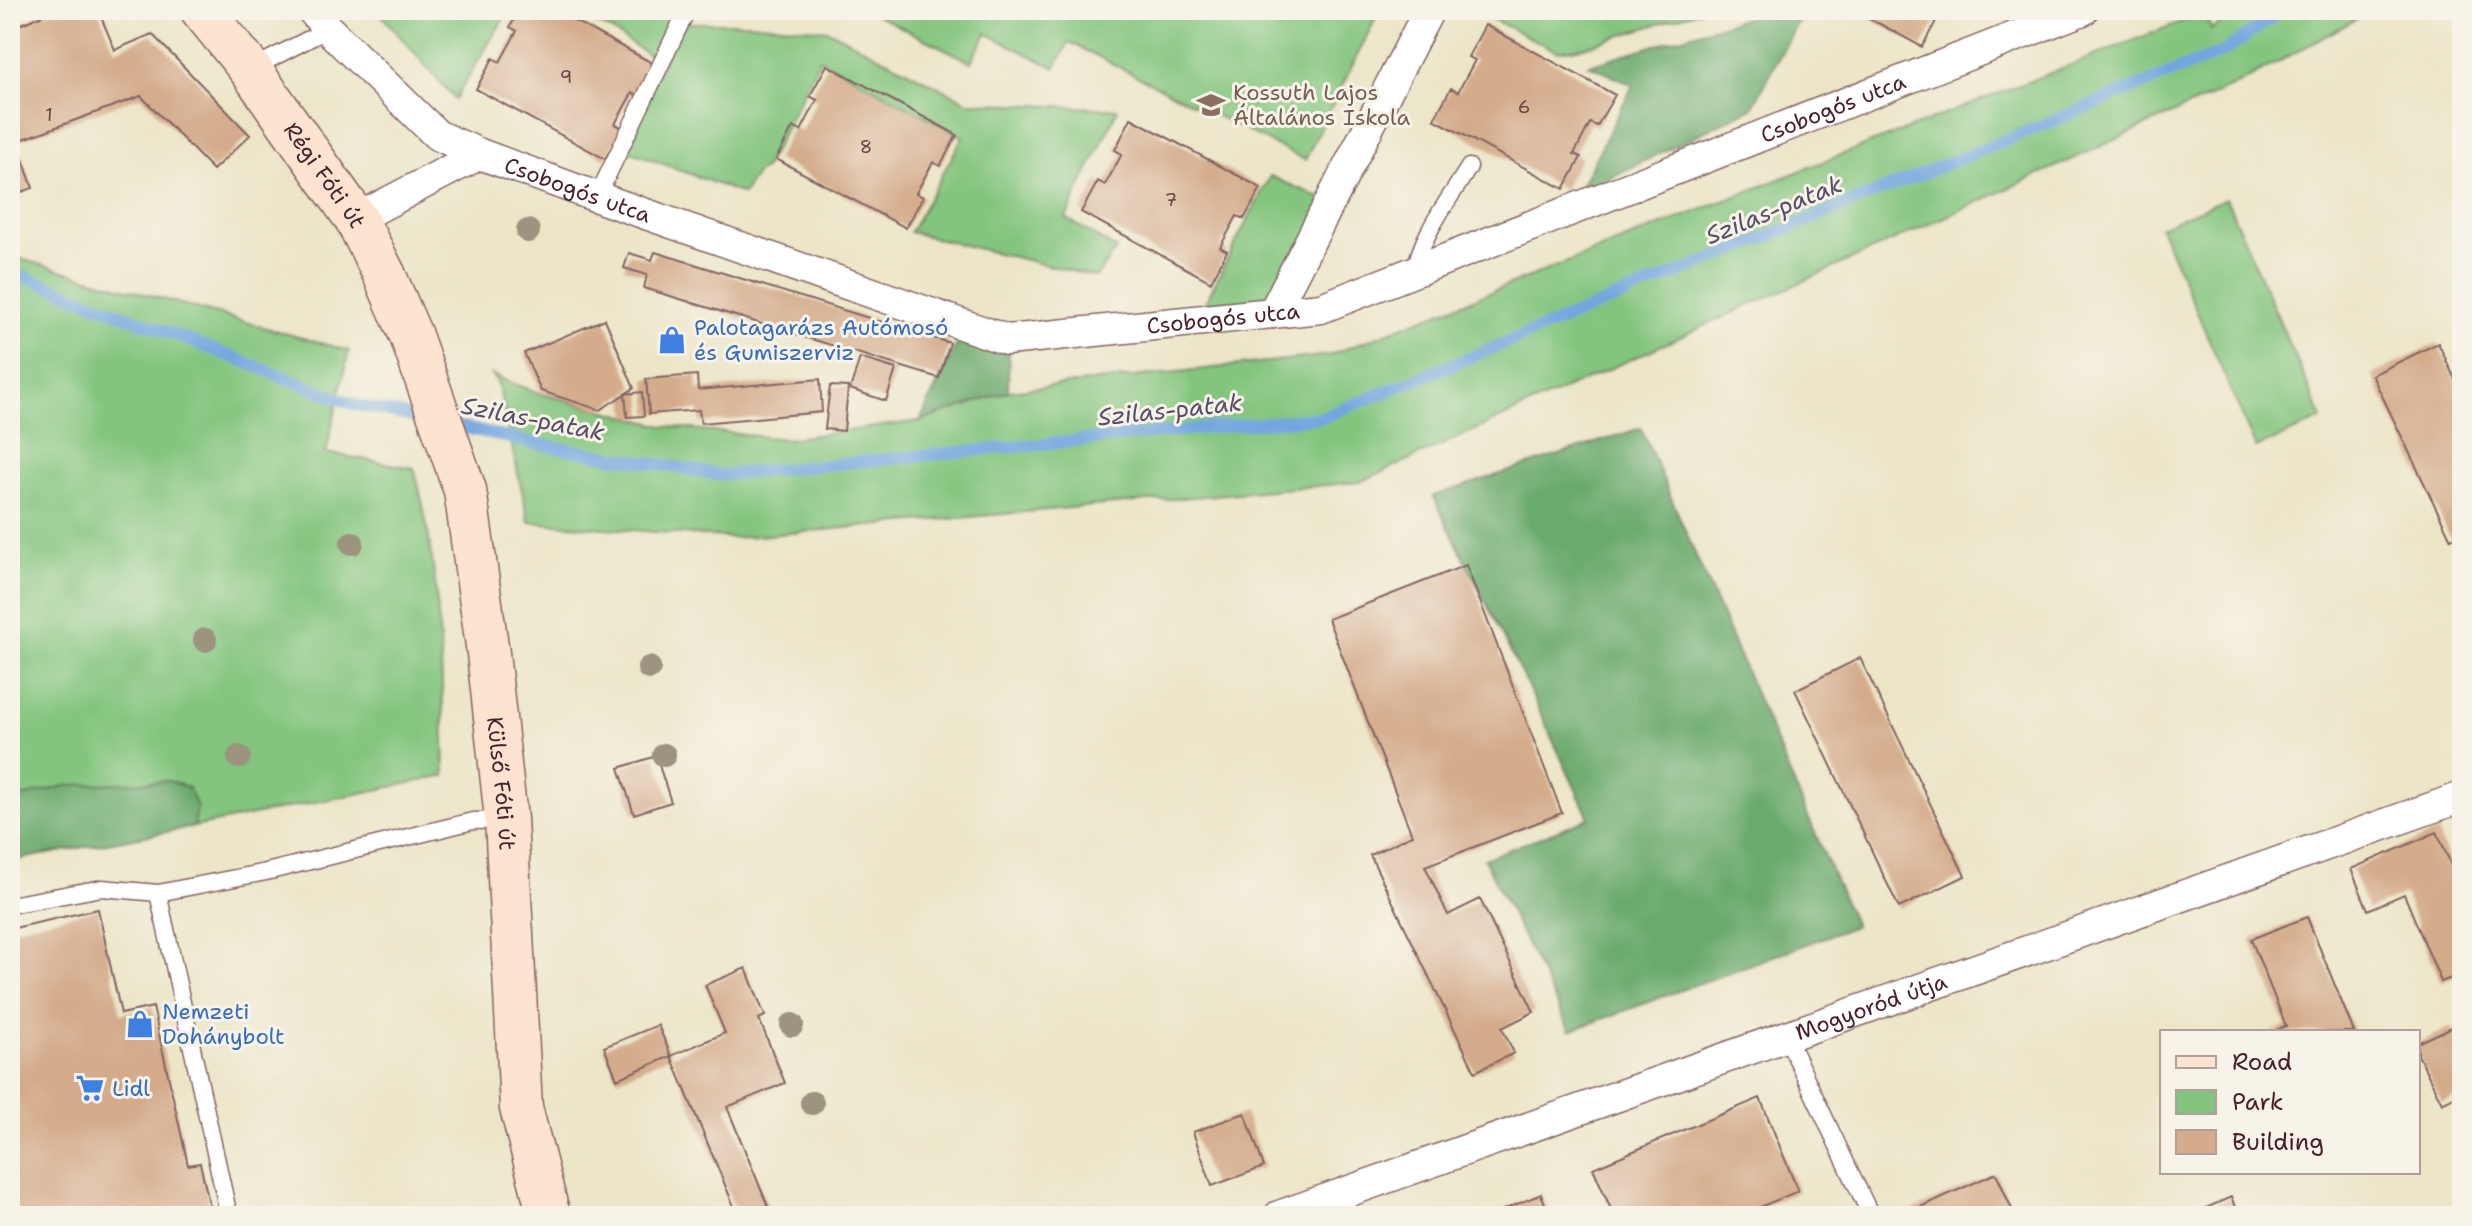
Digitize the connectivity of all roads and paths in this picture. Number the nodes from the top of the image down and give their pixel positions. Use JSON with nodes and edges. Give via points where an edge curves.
{"nodes":[{"id":1,"x":202,"y":10,"type":"edge"},
{"id":2,"x":687,"y":10,"type":"edge"},
{"id":3,"x":1429,"y":10,"type":"edge"},
{"id":4,"x":2083,"y":10,"type":"edge"},
{"id":5,"x":320,"y":19,"type":"edge"},
{"id":6,"x":250,"y":69,"type":"junction"},
{"id":7,"x":480,"y":154,"type":"junction"},
{"id":8,"x":1469,"y":167,"type":"dead end"},
{"id":9,"x":597,"y":197,"type":"junction"},
{"id":10,"x":356,"y":219,"type":"junction"},
{"id":11,"x":1415,"y":272,"type":"junction"},
{"id":12,"x":1273,"y":313,"type":"junction"},
{"id":13,"x":418,"y":356,"type":"joint"},
{"id":14,"x":2462,"y":797,"type":"edge"},
{"id":15,"x":506,"y":819,"type":"junction"},
{"id":16,"x":158,"y":893,"type":"junction"},
{"id":17,"x":10,"y":905,"type":"edge"},
{"id":18,"x":1786,"y":1036,"type":"junction"},
{"id":19,"x":1316,"y":1210,"type":"edge"},
{"id":20,"x":229,"y":1216,"type":"edge"},
{"id":21,"x":549,"y":1216,"type":"edge"},
{"id":22,"x":1279,"y":1216,"type":"edge"},
{"id":23,"x":1871,"y":1216,"type":"edge"}],
"edges":[{"from":1,"to":6,"type":"main road","name":"Régi Fóti út"},
{"from":2,"to":9,"type":"lane"},
{"from":3,"to":12,"type":"street"},
{"from":4,"to":11,"type":"street","name":"Csobogós utca"},
{"from":5,"to":6,"type":"lane"},
{"from":5,"to":7,"type":"street","via":[[437,135]]},
{"from":6,"to":10,"type":"main road","name":"Régi Fóti út"},
{"from":7,"to":9,"type":"street","name":"Csobogós utca"},
{"from":7,"to":10,"type":"street","name":"Csobogós utca"},
{"from":8,"to":11,"type":"lane","via":[[1434,224]]},
{"from":9,"to":12,"type":"street","name":"Csobogós utca","via":[[1007,340]]},
{"from":10,"to":13,"type":"main road","name":"Régi Fóti út"},
{"from":11,"to":12,"type":"street","name":"Csobogós utca","via":[[1321,308]]},
{"from":13,"to":15,"type":"main road","name":"Külső Fóti út","via":[[465,490]]},
{"from":14,"to":18,"type":"street","name":"Mogyoród útja"},
{"from":15,"to":16,"type":"lane","via":[[473,821]]},
{"from":15,"to":21,"type":"main road","name":"Külső Fóti út","via":[[521,1108]]},
{"from":16,"to":17,"type":"lane","via":[[102,888]]},
{"from":16,"to":20,"type":"lane"},
{"from":18,"to":19,"type":"street","name":"Mogyoród útja"},
{"from":18,"to":23,"type":"lane"},
{"from":19,"to":22,"type":"street","name":"Mogyoród útja"}]}
